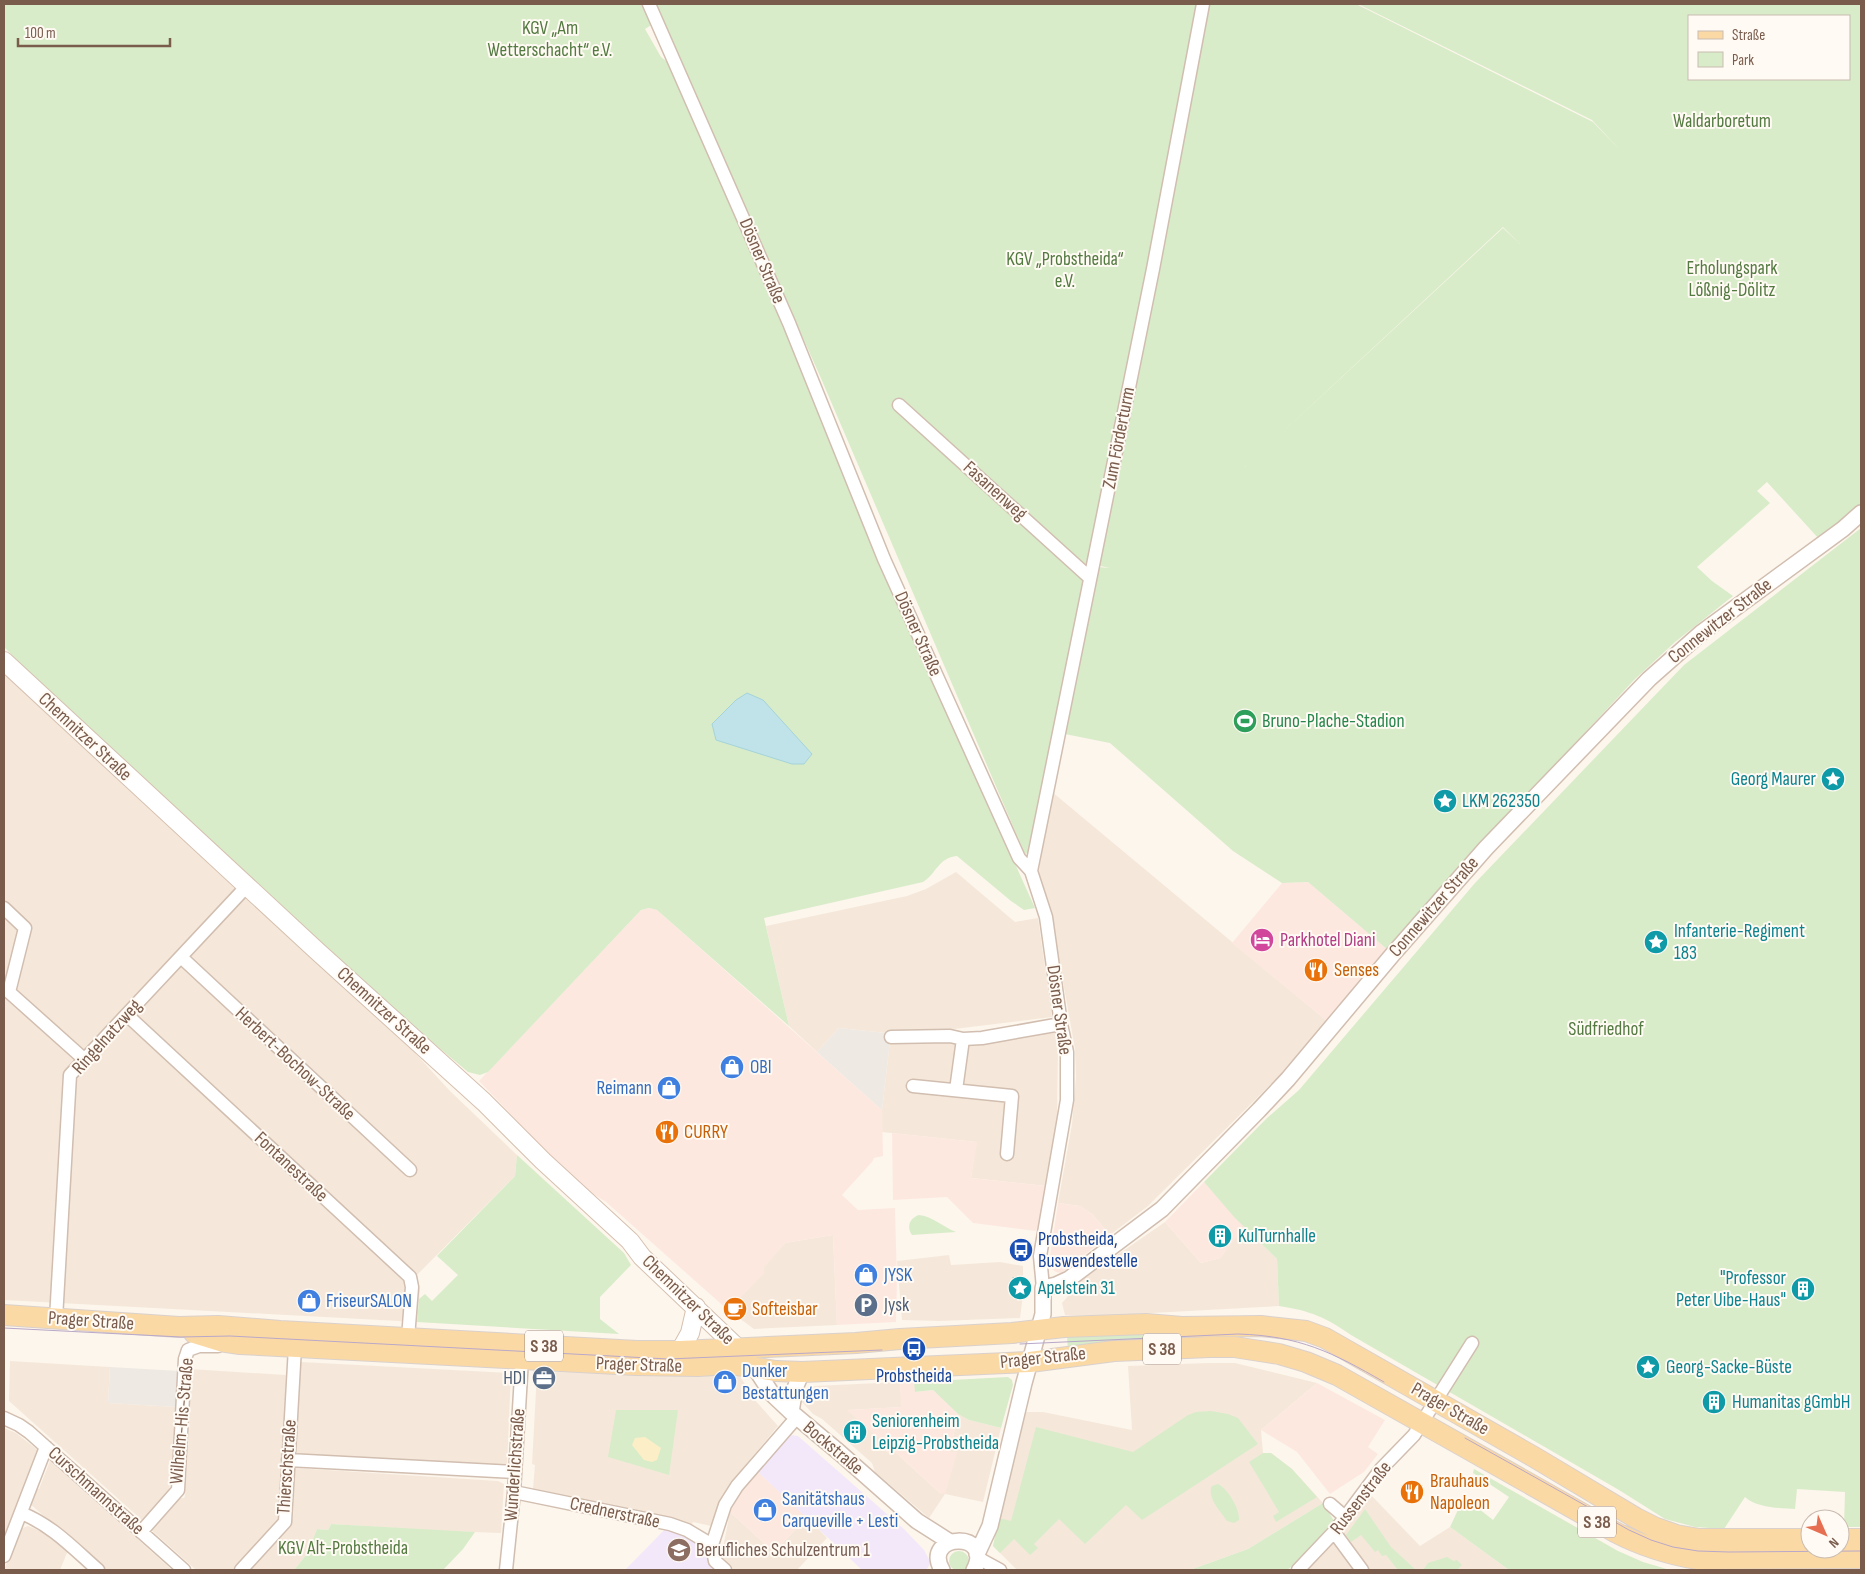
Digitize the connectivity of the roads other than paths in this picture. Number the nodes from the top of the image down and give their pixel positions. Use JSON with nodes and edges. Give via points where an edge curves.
{"nodes":[{"id":1,"x":649,"y":4,"type":"edge"},
{"id":2,"x":1203,"y":4,"type":"edge"},
{"id":3,"x":899,"y":405,"type":"dead end"},
{"id":4,"x":1861,"y":513,"type":"edge"},
{"id":5,"x":1090,"y":578,"type":"junction"},
{"id":6,"x":4,"y":661,"type":"edge"},
{"id":7,"x":1031,"y":871,"type":"junction"},
{"id":8,"x":247,"y":886,"type":"junction"},
{"id":9,"x":4,"y":908,"type":"edge"},
{"id":10,"x":181,"y":957,"type":"junction"},
{"id":11,"x":127,"y":1014,"type":"junction"},
{"id":12,"x":1061,"y":1024,"type":"junction"},
{"id":13,"x":891,"y":1037,"type":"dead end"},
{"id":14,"x":963,"y":1039,"type":"junction"},
{"id":15,"x":85,"y":1060,"type":"junction"},
{"id":16,"x":913,"y":1086,"type":"dead end"},
{"id":17,"x":956,"y":1090,"type":"junction"},
{"id":18,"x":1006,"y":1154,"type":"dead end"},
{"id":19,"x":410,"y":1170,"type":"dead end"},
{"id":20,"x":1043,"y":1288,"type":"junction"},
{"id":21,"x":696,"y":1307,"type":"junction"},
{"id":22,"x":4,"y":1315,"type":"edge"},
{"id":23,"x":56,"y":1319,"type":"junction"},
{"id":24,"x":178,"y":1326,"type":"junction"},
{"id":25,"x":408,"y":1338,"type":"junction"},
{"id":26,"x":1472,"y":1343,"type":"dead end"},
{"id":27,"x":240,"y":1344,"type":"junction"},
{"id":28,"x":295,"y":1347,"type":"junction"},
{"id":29,"x":1034,"y":1347,"type":"junction"},
{"id":30,"x":739,"y":1349,"type":"junction"},
{"id":31,"x":680,"y":1351,"type":"junction"},
{"id":32,"x":522,"y":1359,"type":"junction"},
{"id":33,"x":755,"y":1368,"type":"junction"},
{"id":34,"x":802,"y":1372,"type":"junction"},
{"id":35,"x":1436,"y":1401,"type":"junction"},
{"id":36,"x":794,"y":1415,"type":"junction"},
{"id":37,"x":4,"y":1418,"type":"edge"},
{"id":38,"x":1422,"y":1423,"type":"junction"},
{"id":39,"x":46,"y":1447,"type":"junction"},
{"id":40,"x":288,"y":1460,"type":"junction"},
{"id":41,"x":515,"y":1472,"type":"junction"},
{"id":42,"x":514,"y":1492,"type":"junction"},
{"id":43,"x":1330,"y":1504,"type":"dead end"},
{"id":44,"x":21,"y":1513,"type":"junction"},
{"id":45,"x":1346,"y":1517,"type":"junction"},
{"id":46,"x":917,"y":1521,"type":"junction"},
{"id":47,"x":990,"y":1526,"type":"junction"},
{"id":48,"x":141,"y":1532,"type":"junction"},
{"id":49,"x":1334,"y":1532,"type":"junction"},
{"id":50,"x":1800,"y":1540,"type":"edge"},
{"id":51,"x":950,"y":1542,"type":"junction"},
{"id":52,"x":966,"y":1542,"type":"junction"},
{"id":53,"x":712,"y":1545,"type":"junction"},
{"id":54,"x":4,"y":1556,"type":"edge"},
{"id":55,"x":1861,"y":1558,"type":"edge"},
{"id":56,"x":976,"y":1561,"type":"edge"},
{"id":57,"x":940,"y":1566,"type":"edge"},
{"id":58,"x":98,"y":1570,"type":"edge"},
{"id":59,"x":184,"y":1570,"type":"edge"},
{"id":60,"x":241,"y":1570,"type":"edge"},
{"id":61,"x":506,"y":1570,"type":"edge"},
{"id":62,"x":726,"y":1570,"type":"edge"},
{"id":63,"x":1000,"y":1570,"type":"edge"},
{"id":64,"x":1298,"y":1570,"type":"edge"},
{"id":65,"x":1362,"y":1570,"type":"edge"}],
"edges":[{"from":1,"to":7,"type":"street","name":"Dösner Straße","via":[[789,323],[884,559],[1019,858]]},
{"from":2,"to":5,"type":"street","name":"Zum Förderturm"},
{"from":3,"to":5,"type":"street","name":"Fasanenweg"},
{"from":4,"to":20,"type":"street","name":"Connewitzer Straße","via":[[1701,632],[1649,679],[1491,843],[1288,1079],[1162,1210],[1069,1279]]},
{"from":5,"to":7,"type":"street","name":"Zum Förderturm"},
{"from":6,"to":8,"type":"main road","name":"Chemnitzer Straße"},
{"from":7,"to":12,"type":"street","name":"Dösner Straße","via":[[1046,917]]},
{"from":8,"to":10,"type":"street","name":"Ringelnatzweg"},
{"from":8,"to":21,"type":"main road","name":"Chemnitzer Straße","via":[[484,1102]]},
{"from":9,"to":15,"type":"street","via":[[25,928],[9,992]]},
{"from":10,"to":11,"type":"street","name":"Ringelnatzweg"},
{"from":10,"to":19,"type":"street","name":"Herbert-Bochow-Straße"},
{"from":11,"to":15,"type":"street","name":"Ringelnatzweg"},
{"from":11,"to":25,"type":"street","name":"Fontanestraße","via":[[410,1277]]},
{"from":12,"to":14,"type":"street"},
{"from":12,"to":20,"type":"street","name":"Dösner Straße","via":[[1067,1052],[1067,1100],[1040,1256]]},
{"from":13,"to":14,"type":"street","via":[[950,1036]]},
{"from":14,"to":17,"type":"street"},
{"from":15,"to":23,"type":"street","name":"Ringelnatzweg","via":[[70,1075]]},
{"from":16,"to":17,"type":"street"},
{"from":17,"to":18,"type":"street","via":[[1012,1096]]},
{"from":20,"to":29,"type":"street","via":[[1044,1314]]},
{"from":21,"to":30,"type":"main road","name":"Chemnitzer Straße"},
{"from":21,"to":31,"type":"main road","via":[[690,1334]]},
{"from":22,"to":23,"type":"main road","name":"Prager Straße"},
{"from":23,"to":24,"type":"main road","name":"Prager Straße"},
{"from":24,"to":25,"type":"main road","name":"Prager Straße"},
{"from":24,"to":27,"type":"main road","name":"Prager Straße","via":[[212,1339]]},
{"from":25,"to":31,"type":"main road","name":"Prager Straße","number":"S 38"},
{"from":26,"to":35,"type":"street","name":"Russenstraße"},
{"from":27,"to":28,"type":"main road","name":"Prager Straße"},
{"from":27,"to":48,"type":"street","name":"Wilhelm-His-Straße","via":[[198,1346],[188,1350],[178,1490]]},
{"from":28,"to":32,"type":"main road","name":"Prager Straße"},
{"from":28,"to":40,"type":"street","name":"Thierschstraße"},
{"from":29,"to":30,"type":"main road","name":"Prager Straße","number":"S 38","via":[[1012,1333]]},
{"from":29,"to":34,"type":"main road","name":"Prager Straße","number":"S 38"},
{"from":29,"to":35,"type":"main road","name":"Prager Straße","number":"S 38","via":[[1064,1327],[1146,1324],[1261,1326],[1306,1331],[1325,1338]]},
{"from":29,"to":38,"type":"main road","name":"Prager Straße","number":"S 38","via":[[1258,1350],[1306,1362],[1337,1375]]},
{"from":29,"to":47,"type":"street"},
{"from":30,"to":31,"type":"main road","name":"Prager Straße","number":"S 38"},
{"from":30,"to":33,"type":"main road","name":"Chemnitzer Straße"},
{"from":32,"to":33,"type":"main road","name":"Prager Straße","number":"S 38","via":[[636,1366],[730,1364]]},
{"from":32,"to":41,"type":"street","name":"Wunderlichstraße"},
{"from":33,"to":34,"type":"main road","name":"Prager Straße","number":"S 38"},
{"from":33,"to":36,"type":"street","name":"Bockstraße","via":[[772,1394]]},
{"from":34,"to":36,"type":"street","via":[[795,1388]]},
{"from":35,"to":38,"type":"street","name":"Russenstraße"},
{"from":35,"to":50,"type":"main road","name":"Prager Straße","number":"S 38","via":[[1656,1528],[1699,1539]]},
{"from":36,"to":46,"type":"street","name":"Bockstraße"},
{"from":36,"to":53,"type":"street","via":[[725,1505]]},
{"from":37,"to":39,"type":"street","name":"Curschmannstraße","via":[[19,1425]]},
{"from":38,"to":45,"type":"street","name":"Russenstraße","via":[[1381,1469]]},
{"from":38,"to":55,"type":"main road","name":"Prager Straße","number":"S 38","via":[[1648,1548],[1697,1559]]},
{"from":39,"to":44,"type":"street"},
{"from":39,"to":48,"type":"street","name":"Curschmannstraße"},
{"from":40,"to":41,"type":"street"},
{"from":40,"to":60,"type":"street","name":"Thierschstraße","via":[[285,1522]]},
{"from":41,"to":42,"type":"street","name":"Wunderlichstraße"},
{"from":42,"to":53,"type":"street","name":"Crednerstraße","via":[[670,1524]]},
{"from":42,"to":61,"type":"street","name":"Wunderlichstraße"},
{"from":43,"to":45,"type":"street"},
{"from":44,"to":54,"type":"street"},
{"from":44,"to":58,"type":"street","via":[[56,1532]]},
{"from":45,"to":49,"type":"street","name":"Russenstraße"},
{"from":46,"to":51,"type":"street","name":"Bockstraße"},
{"from":46,"to":57,"type":"street","name":"Bockstraße"},
{"from":47,"to":52,"type":"street"},
{"from":47,"to":56,"type":"street"},
{"from":48,"to":59,"type":"street","name":"Curschmannstraße"},
{"from":49,"to":64,"type":"street","name":"Russenstraße"},
{"from":49,"to":65,"type":"street"},
{"from":51,"to":52,"type":"street"},
{"from":51,"to":57,"type":"street","via":[[945,1545]]},
{"from":52,"to":56,"type":"street","via":[[971,1545]]},
{"from":53,"to":62,"type":"street","via":[[715,1561]]},
{"from":56,"to":63,"type":"street"}]}
